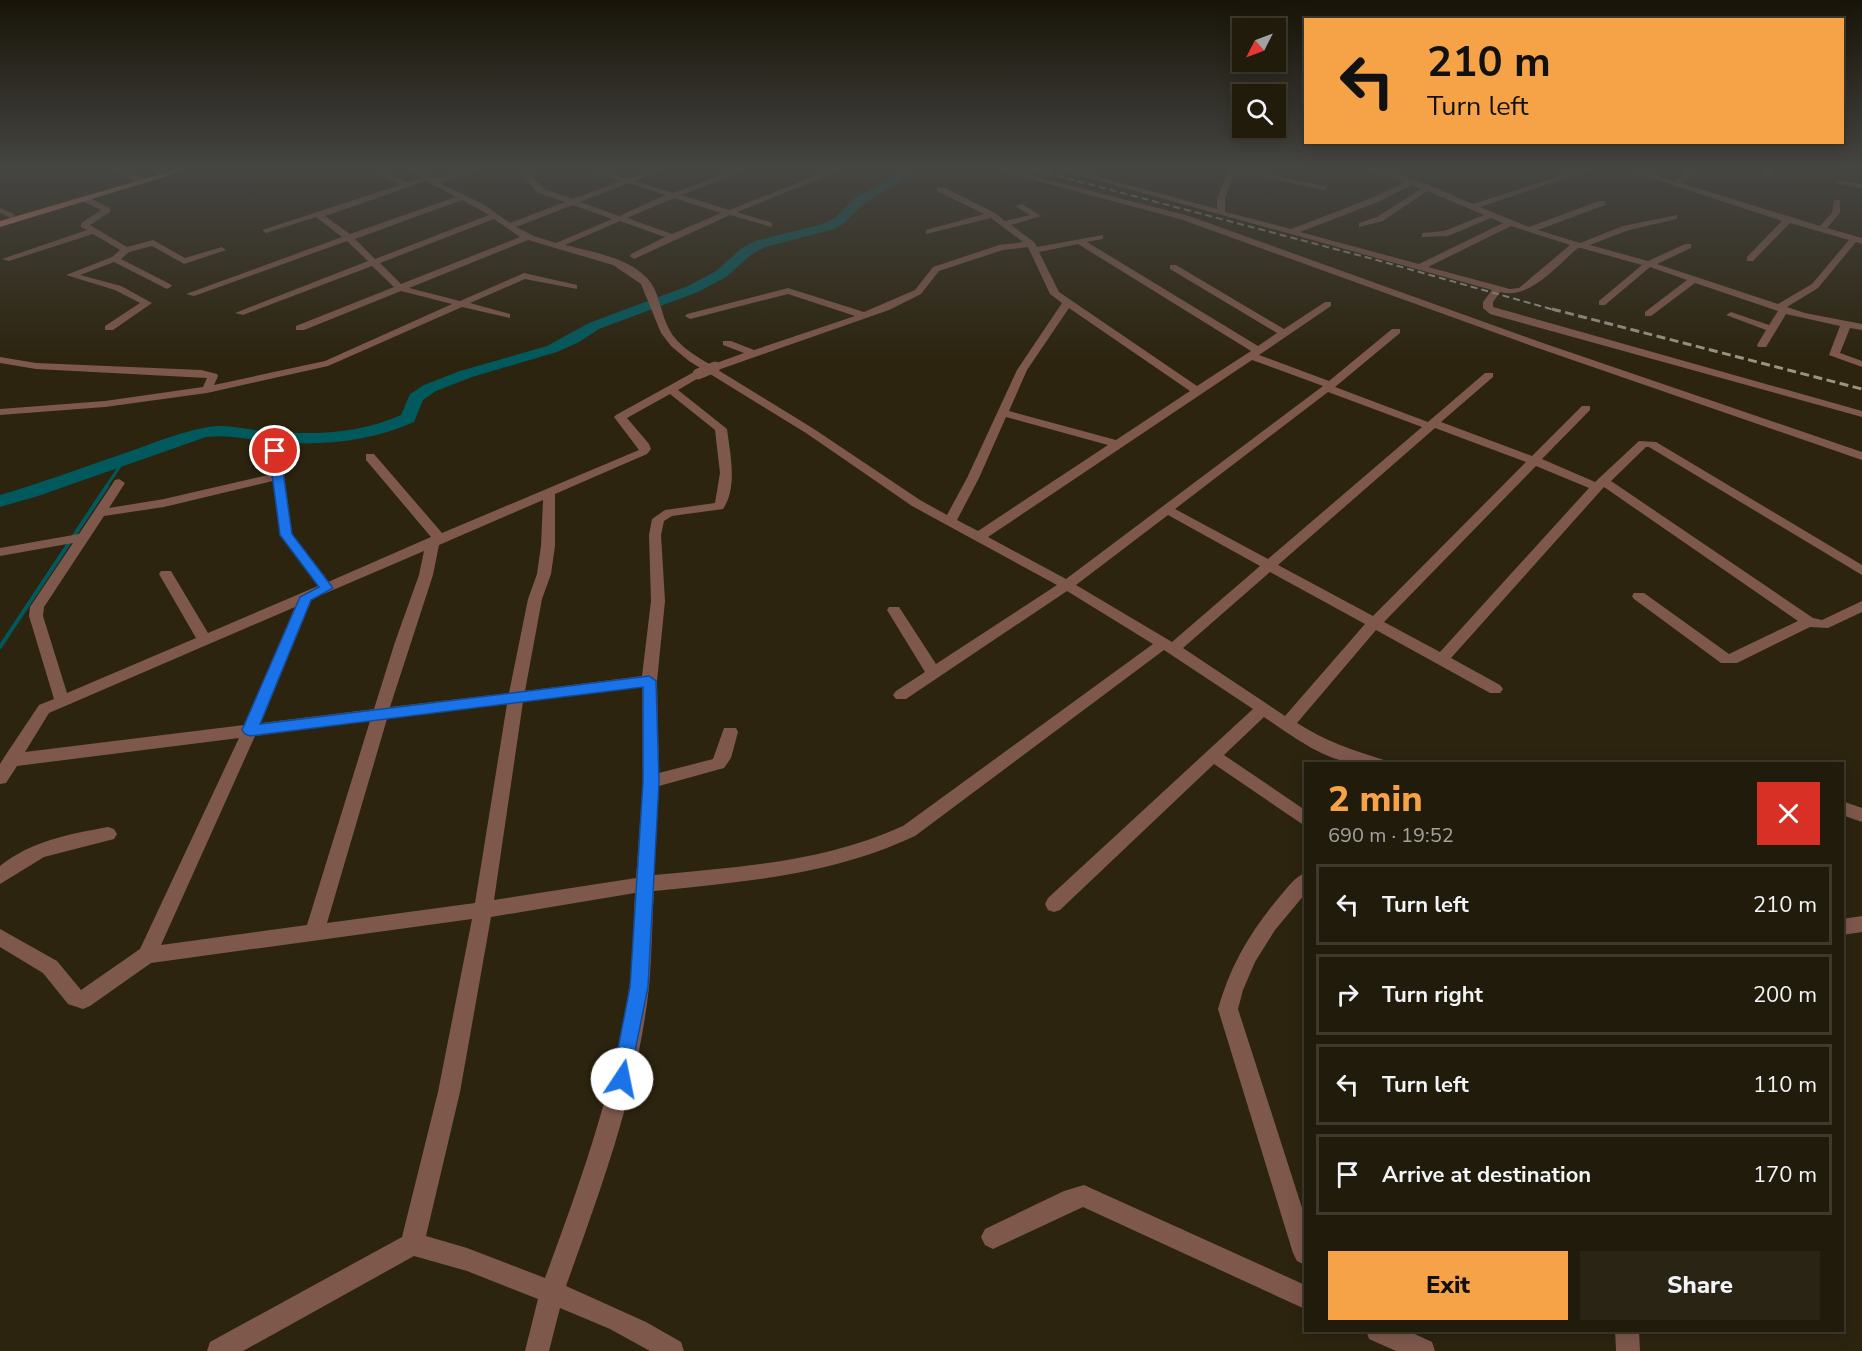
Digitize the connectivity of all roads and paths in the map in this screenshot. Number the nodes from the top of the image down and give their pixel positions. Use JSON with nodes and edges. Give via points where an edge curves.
{"nodes":[{"id":1,"x":86,"y":233,"type":"edge"},
{"id":2,"x":97,"y":233,"type":"edge"},
{"id":3,"x":343,"y":233,"type":"edge"},
{"id":4,"x":363,"y":233,"type":"edge"},
{"id":5,"x":451,"y":233,"type":"edge"},
{"id":6,"x":522,"y":233,"type":"edge"},
{"id":7,"x":587,"y":233,"type":"edge"},
{"id":8,"x":661,"y":233,"type":"edge"},
{"id":9,"x":681,"y":233,"type":"edge"},
{"id":10,"x":1014,"y":233,"type":"edge"},
{"id":11,"x":1228,"y":233,"type":"edge"},
{"id":12,"x":1296,"y":233,"type":"edge"},
{"id":13,"x":1447,"y":233,"type":"edge"},
{"id":14,"x":1490,"y":233,"type":"edge"},
{"id":15,"x":1539,"y":233,"type":"edge"},
{"id":16,"x":1612,"y":233,"type":"edge"},
{"id":17,"x":1775,"y":233,"type":"edge"},
{"id":18,"x":1832,"y":233,"type":"edge"},
{"id":19,"x":1425,"y":235,"type":"dead end"},
{"id":20,"x":527,"y":237,"type":"junction"},
{"id":21,"x":1100,"y":237,"type":"dead end"},
{"id":22,"x":349,"y":238,"type":"junction"},
{"id":23,"x":675,"y":238,"type":"junction"},
{"id":24,"x":1858,"y":240,"type":"edge"},
{"id":25,"x":1079,"y":241,"type":"junction"},
{"id":26,"x":1578,"y":245,"type":"junction"},
{"id":27,"x":556,"y":246,"type":"junction"},
{"id":28,"x":1689,"y":246,"type":"dead end"},
{"id":29,"x":1032,"y":247,"type":"junction"},
{"id":30,"x":126,"y":250,"type":"junction"},
{"id":31,"x":222,"y":250,"type":"dead end"},
{"id":32,"x":634,"y":256,"type":"dead end"},
{"id":33,"x":3,"y":258,"type":"edge"},
{"id":34,"x":115,"y":259,"type":"junction"},
{"id":35,"x":1750,"y":259,"type":"dead end"},
{"id":36,"x":18,"y":262,"type":"dead end"},
{"id":37,"x":376,"y":262,"type":"junction"},
{"id":38,"x":1649,"y":264,"type":"junction"},
{"id":39,"x":1173,"y":267,"type":"dead end"},
{"id":40,"x":1421,"y":267,"type":"junction"},
{"id":41,"x":1693,"y":280,"type":"junction"},
{"id":42,"x":166,"y":286,"type":"dead end"},
{"id":43,"x":573,"y":287,"type":"dead end"},
{"id":44,"x":400,"y":288,"type":"junction"},
{"id":45,"x":1497,"y":289,"type":"junction"},
{"id":46,"x":191,"y":294,"type":"dead end"},
{"id":47,"x":462,"y":303,"type":"junction"},
{"id":48,"x":1067,"y":303,"type":"junction"},
{"id":49,"x":1602,"y":303,"type":"dead end"},
{"id":50,"x":1328,"y":304,"type":"dead end"},
{"id":51,"x":1782,"y":308,"type":"junction"},
{"id":52,"x":240,"y":313,"type":"dead end"},
{"id":53,"x":1648,"y":314,"type":"dead end"},
{"id":54,"x":1731,"y":315,"type":"dead end"},
{"id":55,"x":507,"y":316,"type":"dead end"},
{"id":56,"x":690,"y":316,"type":"dead end"},
{"id":57,"x":866,"y":316,"type":"junction"},
{"id":58,"x":1846,"y":324,"type":"junction"},
{"id":59,"x":1862,"y":327,"type":"edge"},
{"id":60,"x":109,"y":328,"type":"dead end"},
{"id":61,"x":300,"y":328,"type":"dead end"},
{"id":62,"x":1772,"y":329,"type":"junction"},
{"id":63,"x":1396,"y":331,"type":"dead end"},
{"id":64,"x":1284,"y":333,"type":"junction"},
{"id":65,"x":727,"y":343,"type":"dead end"},
{"id":66,"x":1762,"y":345,"type":"dead end"},
{"id":67,"x":1253,"y":352,"type":"junction"},
{"id":68,"x":752,"y":353,"type":"junction"},
{"id":69,"x":0,"y":360,"type":"edge"},
{"id":70,"x":1862,"y":364,"type":"edge"},
{"id":71,"x":1489,"y":375,"type":"dead end"},
{"id":72,"x":1329,"y":387,"type":"junction"},
{"id":73,"x":670,"y":389,"type":"junction"},
{"id":74,"x":207,"y":390,"type":"junction"},
{"id":75,"x":1197,"y":391,"type":"junction"},
{"id":76,"x":1586,"y":408,"type":"dead end"},
{"id":77,"x":0,"y":412,"type":"edge"},
{"id":78,"x":1002,"y":412,"type":"junction"},
{"id":79,"x":1862,"y":414,"type":"edge"},
{"id":80,"x":1431,"y":424,"type":"junction"},
{"id":81,"x":1117,"y":444,"type":"junction"},
{"id":82,"x":275,"y":451,"type":"dead end"},
{"id":83,"x":1862,"y":456,"type":"edge"},
{"id":84,"x":370,"y":457,"type":"dead end"},
{"id":85,"x":1533,"y":460,"type":"junction"},
{"id":86,"x":278,"y":476,"type":"junction"},
{"id":87,"x":119,"y":483,"type":"dead end"},
{"id":88,"x":1600,"y":484,"type":"junction"},
{"id":89,"x":549,"y":494,"type":"junction"},
{"id":90,"x":1168,"y":510,"type":"junction"},
{"id":91,"x":98,"y":513,"type":"junction"},
{"id":92,"x":949,"y":522,"type":"junction"},
{"id":93,"x":76,"y":538,"type":"junction"},
{"id":94,"x":977,"y":538,"type":"junction"},
{"id":95,"x":436,"y":540,"type":"junction"},
{"id":96,"x":0,"y":552,"type":"edge"},
{"id":97,"x":1270,"y":566,"type":"junction"},
{"id":98,"x":1862,"y":571,"type":"edge"},
{"id":99,"x":166,"y":574,"type":"dead end"},
{"id":100,"x":1067,"y":585,"type":"junction"},
{"id":101,"x":326,"y":588,"type":"junction"},
{"id":102,"x":1639,"y":596,"type":"dead end"},
{"id":103,"x":306,"y":597,"type":"junction"},
{"id":104,"x":1862,"y":606,"type":"edge"},
{"id":105,"x":894,"y":610,"type":"dead end"},
{"id":106,"x":1809,"y":622,"type":"junction"},
{"id":107,"x":1373,"y":624,"type":"junction"},
{"id":108,"x":206,"y":640,"type":"junction"},
{"id":109,"x":1168,"y":647,"type":"junction"},
{"id":110,"x":1442,"y":659,"type":"junction"},
{"id":111,"x":934,"y":673,"type":"junction"},
{"id":112,"x":649,"y":681,"type":"junction"},
{"id":113,"x":1495,"y":689,"type":"dead end"},
{"id":114,"x":901,"y":695,"type":"dead end"},
{"id":115,"x":516,"y":698,"type":"junction"},
{"id":116,"x":62,"y":701,"type":"junction"},
{"id":117,"x":1263,"y":710,"type":"junction"},
{"id":118,"x":380,"y":715,"type":"junction"},
{"id":119,"x":1287,"y":724,"type":"junction"},
{"id":120,"x":250,"y":730,"type":"junction"},
{"id":121,"x":730,"y":732,"type":"dead end"},
{"id":122,"x":1214,"y":756,"type":"junction"},
{"id":123,"x":11,"y":760,"type":"junction"},
{"id":124,"x":1371,"y":762,"type":"edge"},
{"id":125,"x":0,"y":778,"type":"edge"},
{"id":126,"x":651,"y":782,"type":"junction"},
{"id":127,"x":1844,"y":809,"type":"edge"},
{"id":128,"x":1862,"y":815,"type":"edge"},
{"id":129,"x":1304,"y":818,"type":"edge"},
{"id":130,"x":108,"y":834,"type":"dead end"},
{"id":131,"x":0,"y":876,"type":"edge"},
{"id":132,"x":1304,"y":882,"type":"edge"},
{"id":133,"x":644,"y":884,"type":"junction"},
{"id":134,"x":1054,"y":904,"type":"dead end"},
{"id":135,"x":483,"y":910,"type":"junction"},
{"id":136,"x":1862,"y":924,"type":"edge"},
{"id":137,"x":1844,"y":927,"type":"edge"},
{"id":138,"x":314,"y":933,"type":"junction"},
{"id":139,"x":0,"y":937,"type":"edge"},
{"id":140,"x":147,"y":955,"type":"junction"},
{"id":141,"x":993,"y":1237,"type":"dead end"},
{"id":142,"x":412,"y":1244,"type":"junction"},
{"id":143,"x":1304,"y":1250,"type":"edge"},
{"id":144,"x":552,"y":1292,"type":"junction"},
{"id":145,"x":1304,"y":1298,"type":"edge"},
{"id":146,"x":1382,"y":1332,"type":"edge"},
{"id":147,"x":1627,"y":1332,"type":"edge"},
{"id":148,"x":219,"y":1351,"type":"edge"},
{"id":149,"x":537,"y":1351,"type":"edge"},
{"id":150,"x":672,"y":1351,"type":"edge"},
{"id":151,"x":1424,"y":1351,"type":"edge"},
{"id":152,"x":1628,"y":1351,"type":"edge"}],
"edges":[{"from":1,"to":33,"type":"street"},
{"from":2,"to":30,"type":"street"},
{"from":3,"to":22,"type":"street"},
{"from":4,"to":22,"type":"street"},
{"from":5,"to":37,"type":"street"},
{"from":6,"to":20,"type":"street"},
{"from":7,"to":27,"type":"street"},
{"from":8,"to":23,"type":"street"},
{"from":9,"to":23,"type":"street"},
{"from":10,"to":29,"type":"street"},
{"from":11,"to":83,"type":"street"},
{"from":12,"to":40,"type":"street"},
{"from":13,"to":19,"type":"street"},
{"from":14,"to":40,"type":"street"},
{"from":15,"to":26,"type":"street"},
{"from":16,"to":26,"type":"street"},
{"from":17,"to":35,"type":"street"},
{"from":18,"to":24,"type":"street"},
{"from":20,"to":27,"type":"street"},
{"from":20,"to":44,"type":"street"},
{"from":21,"to":25,"type":"street"},
{"from":22,"to":37,"type":"street"},
{"from":22,"to":46,"type":"street"},
{"from":23,"to":32,"type":"street"},
{"from":24,"to":51,"type":"street","via":[[1815,286]]},
{"from":25,"to":29,"type":"street"},
{"from":25,"to":67,"type":"street"},
{"from":26,"to":38,"type":"street"},
{"from":26,"to":45,"type":"street","via":[[1522,290]]},
{"from":27,"to":92,"type":"street","via":[[625,267],[640,276],[652,292],[658,316],[676,346]]},
{"from":28,"to":38,"type":"street"},
{"from":29,"to":48,"type":"street","via":[[1051,289]]},
{"from":29,"to":57,"type":"street","via":[[1002,247],[936,269],[918,292]]},
{"from":30,"to":31,"type":"street","via":[[153,243],[187,261]]},
{"from":30,"to":34,"type":"street"},
{"from":33,"to":36,"type":"street"},
{"from":34,"to":42,"type":"street"},
{"from":34,"to":60,"type":"street","via":[[72,275],[118,288],[147,303]]},
{"from":37,"to":44,"type":"street"},
{"from":37,"to":52,"type":"street"},
{"from":38,"to":41,"type":"street"},
{"from":38,"to":49,"type":"street"},
{"from":39,"to":64,"type":"street"},
{"from":40,"to":45,"type":"street"},
{"from":41,"to":51,"type":"street"},
{"from":41,"to":53,"type":"street"},
{"from":43,"to":47,"type":"street","via":[[527,275]]},
{"from":44,"to":47,"type":"street"},
{"from":44,"to":61,"type":"street"},
{"from":45,"to":79,"type":"street","via":[[1488,302],[1493,312]]},
{"from":47,"to":55,"type":"street"},
{"from":47,"to":74,"type":"street","via":[[328,363]]},
{"from":48,"to":75,"type":"street"},
{"from":48,"to":78,"type":"street","via":[[1022,370]]},
{"from":50,"to":64,"type":"street"},
{"from":51,"to":58,"type":"street"},
{"from":51,"to":62,"type":"street"},
{"from":54,"to":62,"type":"street"},
{"from":56,"to":57,"type":"street","via":[[788,291]]},
{"from":57,"to":68,"type":"street"},
{"from":58,"to":59,"type":"street"},
{"from":58,"to":70,"type":"street","via":[[1834,355]]},
{"from":62,"to":66,"type":"street"},
{"from":63,"to":72,"type":"street"},
{"from":64,"to":67,"type":"street"},
{"from":65,"to":68,"type":"street"},
{"from":67,"to":72,"type":"street"},
{"from":67,"to":75,"type":"street"},
{"from":68,"to":73,"type":"street","bridge":true},
{"from":69,"to":74,"type":"street","via":[[36,366],[201,373],[213,376]]},
{"from":71,"to":80,"type":"street"},
{"from":72,"to":80,"type":"street"},
{"from":72,"to":90,"type":"street"},
{"from":73,"to":89,"type":"street","via":[[620,417],[643,444],[643,452]]},
{"from":73,"to":112,"type":"street","via":[[722,429],[726,473],[718,506],[669,513],[658,519],[658,602]]},
{"from":74,"to":77,"type":"street","via":[[105,405]]},
{"from":75,"to":81,"type":"street"},
{"from":76,"to":85,"type":"street"},
{"from":78,"to":81,"type":"street"},
{"from":78,"to":92,"type":"street"},
{"from":80,"to":85,"type":"street"},
{"from":80,"to":97,"type":"street"},
{"from":81,"to":94,"type":"street"},
{"from":82,"to":86,"type":"street"},
{"from":84,"to":95,"type":"street"},
{"from":85,"to":88,"type":"street"},
{"from":85,"to":107,"type":"street"},
{"from":86,"to":91,"type":"street","via":[[164,503]]},
{"from":86,"to":101,"type":"street","via":[[286,535]]},
{"from":87,"to":91,"type":"street"},
{"from":88,"to":98,"type":"street","via":[[1643,443],[1652,444]]},
{"from":88,"to":106,"type":"street"},
{"from":88,"to":110,"type":"street"},
{"from":89,"to":95,"type":"street"},
{"from":89,"to":115,"type":"street","via":[[544,574],[535,599]]},
{"from":90,"to":97,"type":"street"},
{"from":90,"to":100,"type":"street"},
{"from":91,"to":93,"type":"street"},
{"from":92,"to":94,"type":"street"},
{"from":93,"to":96,"type":"street"},
{"from":93,"to":116,"type":"street","via":[[37,607],[36,616]]},
{"from":94,"to":100,"type":"street"},
{"from":95,"to":101,"type":"street"},
{"from":95,"to":118,"type":"street"},
{"from":97,"to":107,"type":"street"},
{"from":97,"to":109,"type":"street"},
{"from":99,"to":108,"type":"street"},
{"from":100,"to":109,"type":"street"},
{"from":100,"to":111,"type":"street"},
{"from":101,"to":103,"type":"street"},
{"from":102,"to":106,"type":"street","via":[[1718,655],[1732,659]]},
{"from":103,"to":108,"type":"street"},
{"from":103,"to":120,"type":"street"},
{"from":104,"to":106,"type":"street","via":[[1823,625]]},
{"from":105,"to":111,"type":"street"},
{"from":107,"to":110,"type":"street"},
{"from":107,"to":119,"type":"street"},
{"from":108,"to":116,"type":"street"},
{"from":109,"to":117,"type":"street"},
{"from":109,"to":133,"type":"street","via":[[896,837],[818,863],[782,870]]},
{"from":110,"to":113,"type":"street"},
{"from":111,"to":114,"type":"street"},
{"from":112,"to":115,"type":"street"},
{"from":112,"to":126,"type":"street"},
{"from":115,"to":118,"type":"street"},
{"from":115,"to":135,"type":"street"},
{"from":116,"to":123,"type":"street","via":[[41,712]]},
{"from":117,"to":119,"type":"street"},
{"from":117,"to":122,"type":"street"},
{"from":118,"to":120,"type":"street"},
{"from":118,"to":138,"type":"street"},
{"from":119,"to":124,"type":"street","via":[[1334,751]]},
{"from":120,"to":123,"type":"street"},
{"from":120,"to":140,"type":"street"},
{"from":121,"to":126,"type":"street","via":[[718,764]]},
{"from":122,"to":129,"type":"street"},
{"from":122,"to":134,"type":"street"},
{"from":123,"to":125,"type":"street"},
{"from":126,"to":133,"type":"street"},
{"from":127,"to":128,"type":"street"},
{"from":130,"to":131,"type":"street","via":[[48,846],[18,860]]},
{"from":132,"to":143,"type":"street","via":[[1254,943],[1228,1009]]},
{"from":133,"to":135,"type":"street"},
{"from":133,"to":144,"type":"street","via":[[639,987],[622,1079]]},
{"from":135,"to":138,"type":"street"},
{"from":135,"to":142,"type":"street","via":[[450,1092]]},
{"from":136,"to":137,"type":"street"},
{"from":138,"to":140,"type":"street"},
{"from":139,"to":140,"type":"street","via":[[50,967],[78,1000],[89,997]]},
{"from":141,"to":145,"type":"street","via":[[1084,1196]]},
{"from":142,"to":144,"type":"street","via":[[442,1250]]},
{"from":142,"to":148,"type":"street"},
{"from":144,"to":149,"type":"street"},
{"from":144,"to":150,"type":"street"},
{"from":146,"to":151,"type":"street"},
{"from":147,"to":152,"type":"street"}]}
